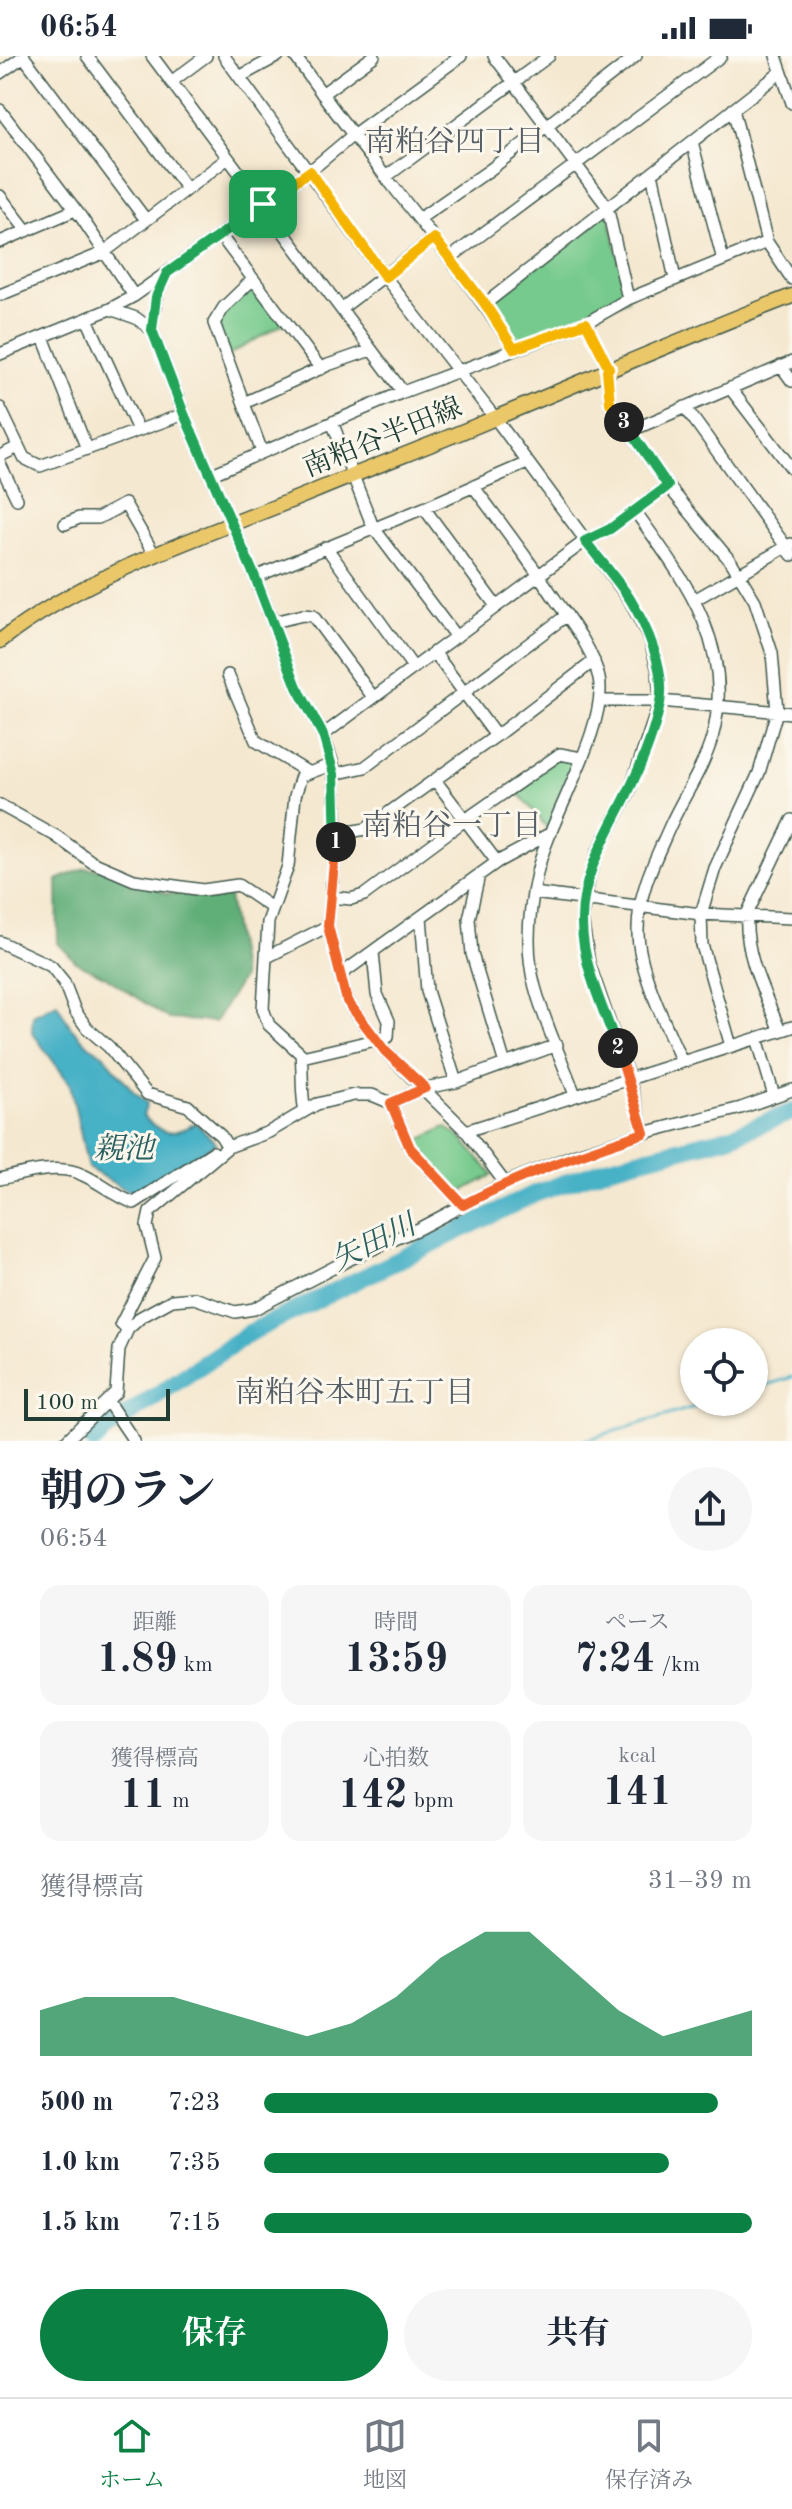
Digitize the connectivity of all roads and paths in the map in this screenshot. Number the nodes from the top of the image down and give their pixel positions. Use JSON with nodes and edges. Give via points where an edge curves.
{"nodes":[{"id":1,"x":24,"y":56,"type":"edge"},
{"id":2,"x":87,"y":56,"type":"edge"},
{"id":3,"x":152,"y":56,"type":"edge"},
{"id":4,"x":206,"y":56,"type":"edge"},
{"id":5,"x":224,"y":56,"type":"edge"},
{"id":6,"x":278,"y":56,"type":"edge"},
{"id":7,"x":295,"y":56,"type":"edge"},
{"id":8,"x":374,"y":56,"type":"edge"},
{"id":9,"x":461,"y":56,"type":"edge"},
{"id":10,"x":494,"y":56,"type":"edge"},
{"id":11,"x":549,"y":56,"type":"edge"},
{"id":12,"x":636,"y":56,"type":"edge"},
{"id":13,"x":721,"y":56,"type":"edge"},
{"id":14,"x":776,"y":56,"type":"edge"},
{"id":15,"x":781,"y":72,"type":"junction"},
{"id":16,"x":0,"y":73,"type":"edge"},
{"id":17,"x":241,"y":76,"type":"junction"},
{"id":18,"x":171,"y":82,"type":"junction"},
{"id":19,"x":515,"y":82,"type":"junction"},
{"id":20,"x":322,"y":94,"type":"junction"},
{"id":21,"x":792,"y":103,"type":"edge"},
{"id":22,"x":733,"y":109,"type":"junction"},
{"id":23,"x":0,"y":110,"type":"edge"},
{"id":24,"x":546,"y":124,"type":"junction"},
{"id":25,"x":353,"y":135,"type":"junction"},
{"id":26,"x":692,"y":142,"type":"junction"},
{"id":27,"x":228,"y":158,"type":"junction"},
{"id":28,"x":576,"y":165,"type":"junction"},
{"id":29,"x":310,"y":171,"type":"junction"},
{"id":30,"x":652,"y":173,"type":"junction"},
{"id":31,"x":387,"y":176,"type":"junction"},
{"id":32,"x":187,"y":189,"type":"junction"},
{"id":33,"x":0,"y":196,"type":"edge"},
{"id":34,"x":263,"y":204,"type":"junction"},
{"id":35,"x":607,"y":206,"type":"junction"},
{"id":36,"x":75,"y":210,"type":"junction"},
{"id":37,"x":419,"y":219,"type":"junction"},
{"id":38,"x":146,"y":220,"type":"junction"},
{"id":39,"x":27,"y":231,"type":"junction"},
{"id":40,"x":220,"y":235,"type":"junction"},
{"id":41,"x":434,"y":238,"type":"junction"},
{"id":42,"x":0,"y":242,"type":"edge"},
{"id":43,"x":767,"y":242,"type":"junction"},
{"id":44,"x":103,"y":253,"type":"junction"},
{"id":45,"x":450,"y":258,"type":"junction"},
{"id":46,"x":723,"y":260,"type":"junction"},
{"id":47,"x":789,"y":271,"type":"edge"},
{"id":48,"x":167,"y":273,"type":"junction"},
{"id":49,"x":385,"y":277,"type":"junction"},
{"id":50,"x":675,"y":279,"type":"junction"},
{"id":51,"x":252,"y":280,"type":"junction"},
{"id":52,"x":0,"y":295,"type":"edge"},
{"id":53,"x":134,"y":296,"type":"junction"},
{"id":54,"x":628,"y":299,"type":"junction"},
{"id":55,"x":791,"y":299,"type":"edge"},
{"id":56,"x":485,"y":304,"type":"junction"},
{"id":57,"x":110,"y":309,"type":"junction"},
{"id":58,"x":341,"y":309,"type":"junction"},
{"id":59,"x":87,"y":319,"type":"junction"},
{"id":60,"x":586,"y":323,"type":"junction"},
{"id":61,"x":152,"y":330,"type":"junction"},
{"id":62,"x":43,"y":337,"type":"junction"},
{"id":63,"x":514,"y":349,"type":"junction"},
{"id":64,"x":371,"y":350,"type":"junction"},
{"id":65,"x":0,"y":354,"type":"edge"},
{"id":66,"x":787,"y":364,"type":"edge"},
{"id":67,"x":321,"y":369,"type":"junction"},
{"id":68,"x":608,"y":369,"type":"junction"},
{"id":69,"x":458,"y":371,"type":"junction"},
{"id":70,"x":792,"y":381,"type":"edge"},
{"id":71,"x":730,"y":388,"type":"junction"},
{"id":72,"x":403,"y":392,"type":"junction"},
{"id":73,"x":244,"y":403,"type":"junction"},
{"id":74,"x":685,"y":407,"type":"junction"},
{"id":75,"x":0,"y":408,"type":"edge"},
{"id":76,"x":184,"y":414,"type":"junction"},
{"id":77,"x":495,"y":418,"type":"junction"},
{"id":78,"x":332,"y":422,"type":"junction"},
{"id":79,"x":138,"y":430,"type":"junction"},
{"id":80,"x":630,"y":431,"type":"junction"},
{"id":81,"x":18,"y":447,"type":"junction"},
{"id":82,"x":87,"y":449,"type":"junction"},
{"id":83,"x":262,"y":452,"type":"junction"},
{"id":84,"x":0,"y":456,"type":"edge"},
{"id":85,"x":527,"y":463,"type":"junction"},
{"id":86,"x":0,"y":464,"type":"edge"},
{"id":87,"x":792,"y":469,"type":"edge"},
{"id":88,"x":210,"y":475,"type":"junction"},
{"id":89,"x":353,"y":475,"type":"junction"},
{"id":90,"x":473,"y":486,"type":"junction"},
{"id":91,"x":668,"y":486,"type":"junction"},
{"id":92,"x":17,"y":499,"type":"dead end"},
{"id":93,"x":424,"y":508,"type":"junction"},
{"id":94,"x":635,"y":511,"type":"junction"},
{"id":95,"x":65,"y":524,"type":"dead end"},
{"id":96,"x":232,"y":525,"type":"junction"},
{"id":97,"x":373,"y":527,"type":"junction"},
{"id":98,"x":585,"y":541,"type":"junction"},
{"id":99,"x":326,"y":547,"type":"junction"},
{"id":100,"x":790,"y":548,"type":"edge"},
{"id":101,"x":155,"y":556,"type":"junction"},
{"id":102,"x":539,"y":574,"type":"junction"},
{"id":103,"x":739,"y":574,"type":"junction"},
{"id":104,"x":255,"y":577,"type":"junction"},
{"id":105,"x":696,"y":599,"type":"junction"},
{"id":106,"x":496,"y":606,"type":"junction"},
{"id":107,"x":567,"y":615,"type":"junction"},
{"id":108,"x":273,"y":622,"type":"junction"},
{"id":109,"x":456,"y":637,"type":"junction"},
{"id":110,"x":0,"y":641,"type":"edge"},
{"id":111,"x":434,"y":652,"type":"junction"},
{"id":112,"x":594,"y":661,"type":"junction"},
{"id":113,"x":413,"y":667,"type":"junction"},
{"id":114,"x":228,"y":675,"type":"dead end"},
{"id":115,"x":464,"y":692,"type":"junction"},
{"id":116,"x":373,"y":697,"type":"junction"},
{"id":117,"x":599,"y":701,"type":"junction"},
{"id":118,"x":660,"y":701,"type":"junction"},
{"id":119,"x":717,"y":706,"type":"junction"},
{"id":120,"x":777,"y":711,"type":"junction"},
{"id":121,"x":792,"y":713,"type":"edge"},
{"id":122,"x":323,"y":735,"type":"junction"},
{"id":123,"x":496,"y":736,"type":"junction"},
{"id":124,"x":581,"y":758,"type":"junction"},
{"id":125,"x":334,"y":769,"type":"junction"},
{"id":126,"x":309,"y":773,"type":"junction"},
{"id":127,"x":435,"y":780,"type":"junction"},
{"id":128,"x":0,"y":805,"type":"edge"},
{"id":129,"x":465,"y":820,"type":"junction"},
{"id":130,"x":792,"y":820,"type":"edge"},
{"id":131,"x":551,"y":833,"type":"junction"},
{"id":132,"x":337,"y":834,"type":"junction"},
{"id":133,"x":497,"y":862,"type":"junction"},
{"id":134,"x":479,"y":875,"type":"junction"},
{"id":135,"x":533,"y":893,"type":"junction"},
{"id":136,"x":331,"y":897,"type":"junction"},
{"id":137,"x":584,"y":898,"type":"junction"},
{"id":138,"x":640,"y":906,"type":"junction"},
{"id":139,"x":272,"y":908,"type":"junction"},
{"id":140,"x":701,"y":914,"type":"junction"},
{"id":141,"x":747,"y":914,"type":"junction"},
{"id":142,"x":421,"y":917,"type":"junction"},
{"id":143,"x":792,"y":918,"type":"edge"},
{"id":144,"x":328,"y":926,"type":"junction"},
{"id":145,"x":0,"y":942,"type":"edge"},
{"id":146,"x":373,"y":952,"type":"junction"},
{"id":147,"x":267,"y":957,"type":"junction"},
{"id":148,"x":340,"y":975,"type":"junction"},
{"id":149,"x":786,"y":1029,"type":"edge"},
{"id":150,"x":757,"y":1038,"type":"junction"},
{"id":151,"x":377,"y":1041,"type":"junction"},
{"id":152,"x":557,"y":1045,"type":"junction"},
{"id":153,"x":731,"y":1046,"type":"junction"},
{"id":154,"x":302,"y":1057,"type":"junction"},
{"id":155,"x":682,"y":1062,"type":"junction"},
{"id":156,"x":505,"y":1064,"type":"junction"},
{"id":157,"x":629,"y":1079,"type":"junction"},
{"id":158,"x":456,"y":1082,"type":"junction"},
{"id":159,"x":425,"y":1088,"type":"junction"},
{"id":160,"x":792,"y":1090,"type":"edge"},
{"id":161,"x":575,"y":1095,"type":"junction"},
{"id":162,"x":774,"y":1096,"type":"junction"},
{"id":163,"x":391,"y":1103,"type":"junction"},
{"id":164,"x":305,"y":1110,"type":"junction"},
{"id":165,"x":466,"y":1131,"type":"junction"},
{"id":166,"x":644,"y":1133,"type":"junction"},
{"id":167,"x":226,"y":1148,"type":"junction"},
{"id":168,"x":0,"y":1179,"type":"edge"},
{"id":169,"x":505,"y":1183,"type":"junction"},
{"id":170,"x":463,"y":1205,"type":"junction"},
{"id":171,"x":128,"y":1329,"type":"junction"},
{"id":172,"x":110,"y":1405,"type":"junction"},
{"id":173,"x":131,"y":1437,"type":"edge"},
{"id":174,"x":66,"y":1441,"type":"edge"}],
"edges":[{"from":1,"to":16,"type":"street"},
{"from":1,"to":38,"type":"street"},
{"from":2,"to":32,"type":"street"},
{"from":3,"to":18,"type":"street"},
{"from":4,"to":18,"type":"street"},
{"from":5,"to":17,"type":"street"},
{"from":6,"to":17,"type":"street"},
{"from":7,"to":20,"type":"street"},
{"from":8,"to":20,"type":"street"},
{"from":9,"to":25,"type":"street"},
{"from":10,"to":19,"type":"street"},
{"from":11,"to":19,"type":"street"},
{"from":12,"to":24,"type":"street"},
{"from":13,"to":28,"type":"street"},
{"from":14,"to":15,"type":"street"},
{"from":15,"to":21,"type":"street"},
{"from":15,"to":22,"type":"street"},
{"from":17,"to":29,"type":"street"},
{"from":18,"to":27,"type":"street"},
{"from":19,"to":24,"type":"street"},
{"from":19,"to":31,"type":"street"},
{"from":20,"to":25,"type":"street"},
{"from":22,"to":26,"type":"street"},
{"from":22,"to":43,"type":"street"},
{"from":23,"to":36,"type":"street"},
{"from":24,"to":28,"type":"street"},
{"from":24,"to":37,"type":"street"},
{"from":25,"to":29,"type":"street"},
{"from":25,"to":31,"type":"street"},
{"from":26,"to":30,"type":"street"},
{"from":26,"to":46,"type":"street"},
{"from":27,"to":32,"type":"street"},
{"from":27,"to":34,"type":"street"},
{"from":28,"to":35,"type":"street"},
{"from":28,"to":45,"type":"street"},
{"from":29,"to":34,"type":"street"},
{"from":29,"to":49,"type":"street"},
{"from":30,"to":35,"type":"street"},
{"from":30,"to":50,"type":"street"},
{"from":31,"to":37,"type":"street"},
{"from":32,"to":38,"type":"street"},
{"from":33,"to":39,"type":"street"},
{"from":34,"to":40,"type":"street"},
{"from":34,"to":58,"type":"street"},
{"from":35,"to":54,"type":"street"},
{"from":35,"to":56,"type":"street"},
{"from":36,"to":39,"type":"street"},
{"from":36,"to":44,"type":"street"},
{"from":37,"to":41,"type":"street"},
{"from":38,"to":44,"type":"street"},
{"from":39,"to":42,"type":"street"},
{"from":40,"to":48,"type":"street"},
{"from":40,"to":51,"type":"street"},
{"from":41,"to":45,"type":"street"},
{"from":41,"to":49,"type":"street"},
{"from":43,"to":46,"type":"street"},
{"from":43,"to":47,"type":"street"},
{"from":44,"to":52,"type":"street"},
{"from":44,"to":53,"type":"street"},
{"from":45,"to":56,"type":"street"},
{"from":46,"to":50,"type":"street"},
{"from":48,"to":53,"type":"street"},
{"from":48,"to":61,"type":"street","via":[[156,297]]},
{"from":49,"to":58,"type":"street"},
{"from":49,"to":69,"type":"street"},
{"from":50,"to":54,"type":"street"},
{"from":51,"to":67,"type":"street"},
{"from":51,"to":73,"type":"street","via":[[214,323]]},
{"from":53,"to":57,"type":"street"},
{"from":54,"to":60,"type":"street"},
{"from":55,"to":68,"type":"main road","name":"南粕谷半田線"},
{"from":56,"to":63,"type":"street"},
{"from":57,"to":59,"type":"street"},
{"from":57,"to":61,"type":"street"},
{"from":58,"to":64,"type":"street"},
{"from":59,"to":62,"type":"street"},
{"from":59,"to":79,"type":"street"},
{"from":60,"to":63,"type":"street"},
{"from":60,"to":68,"type":"street"},
{"from":61,"to":76,"type":"street"},
{"from":62,"to":65,"type":"street"},
{"from":62,"to":82,"type":"street"},
{"from":63,"to":69,"type":"street"},
{"from":64,"to":67,"type":"street"},
{"from":64,"to":72,"type":"street"},
{"from":66,"to":70,"type":"street"},
{"from":66,"to":71,"type":"street"},
{"from":67,"to":73,"type":"street"},
{"from":68,"to":77,"type":"main road","name":"南粕谷半田線"},
{"from":68,"to":80,"type":"street","via":[[610,403]]},
{"from":69,"to":72,"type":"street"},
{"from":69,"to":77,"type":"street"},
{"from":71,"to":74,"type":"street"},
{"from":71,"to":87,"type":"street"},
{"from":72,"to":78,"type":"street"},
{"from":73,"to":83,"type":"street"},
{"from":74,"to":80,"type":"street"},
{"from":74,"to":100,"type":"street"},
{"from":75,"to":81,"type":"street"},
{"from":76,"to":79,"type":"street"},
{"from":76,"to":88,"type":"street"},
{"from":77,"to":85,"type":"street"},
{"from":77,"to":89,"type":"main road","name":"南粕谷半田線"},
{"from":78,"to":83,"type":"street"},
{"from":78,"to":89,"type":"street"},
{"from":79,"to":82,"type":"street"},
{"from":80,"to":91,"type":"street"},
{"from":81,"to":82,"type":"street","via":[[24,458],[40,466]]},
{"from":81,"to":84,"type":"street"},
{"from":83,"to":88,"type":"street"},
{"from":85,"to":90,"type":"street"},
{"from":85,"to":98,"type":"street"},
{"from":86,"to":92,"type":"street"},
{"from":88,"to":96,"type":"street"},
{"from":89,"to":96,"type":"main road","name":"南粕谷半田線"},
{"from":89,"to":97,"type":"street"},
{"from":90,"to":93,"type":"street"},
{"from":90,"to":102,"type":"street"},
{"from":91,"to":94,"type":"street"},
{"from":91,"to":103,"type":"street"},
{"from":93,"to":97,"type":"street"},
{"from":93,"to":106,"type":"street"},
{"from":94,"to":98,"type":"street"},
{"from":94,"to":105,"type":"street"},
{"from":95,"to":101,"type":"street","via":[[98,518],[125,504]]},
{"from":96,"to":101,"type":"main road","name":"南粕谷半田線"},
{"from":96,"to":104,"type":"street"},
{"from":97,"to":99,"type":"street"},
{"from":97,"to":109,"type":"street"},
{"from":98,"to":102,"type":"street"},
{"from":98,"to":118,"type":"street","via":[[629,599],[650,640]]},
{"from":99,"to":104,"type":"street"},
{"from":99,"to":113,"type":"street"},
{"from":100,"to":103,"type":"street"},
{"from":101,"to":110,"type":"main road","name":"南粕谷半田線","via":[[79,590]]},
{"from":102,"to":106,"type":"street"},
{"from":102,"to":107,"type":"street"},
{"from":103,"to":105,"type":"street"},
{"from":103,"to":120,"type":"street","via":[[768,636]]},
{"from":104,"to":108,"type":"street"},
{"from":105,"to":119,"type":"street","via":[[710,634]]},
{"from":106,"to":109,"type":"street"},
{"from":107,"to":112,"type":"street"},
{"from":107,"to":115,"type":"street"},
{"from":108,"to":116,"type":"street","via":[[313,616]]},
{"from":108,"to":122,"type":"street","via":[[297,687]]},
{"from":109,"to":111,"type":"street"},
{"from":111,"to":113,"type":"street"},
{"from":111,"to":115,"type":"street"},
{"from":112,"to":117,"type":"street"},
{"from":112,"to":123,"type":"street"},
{"from":113,"to":116,"type":"street"},
{"from":114,"to":126,"type":"street","via":[[256,741]]},
{"from":115,"to":123,"type":"street"},
{"from":115,"to":125,"type":"street","via":[[365,767]]},
{"from":116,"to":122,"type":"street"},
{"from":117,"to":118,"type":"street"},
{"from":117,"to":124,"type":"street"},
{"from":118,"to":119,"type":"street"},
{"from":118,"to":137,"type":"street","via":[[630,790],[598,851]]},
{"from":119,"to":120,"type":"street"},
{"from":119,"to":138,"type":"street","via":[[712,737],[646,880]]},
{"from":120,"to":121,"type":"street"},
{"from":120,"to":140,"type":"street","via":[[759,773],[715,868]]},
{"from":122,"to":125,"type":"street"},
{"from":123,"to":127,"type":"street"},
{"from":124,"to":129,"type":"street","via":[[560,754]]},
{"from":124,"to":131,"type":"street"},
{"from":125,"to":126,"type":"street"},
{"from":125,"to":132,"type":"street"},
{"from":126,"to":139,"type":"street","via":[[301,776],[295,796],[288,866]]},
{"from":127,"to":129,"type":"street"},
{"from":127,"to":132,"type":"street","via":[[366,829]]},
{"from":128,"to":139,"type":"street","via":[[92,862],[134,880],[203,890],[238,885]]},
{"from":129,"to":133,"type":"street"},
{"from":129,"to":136,"type":"street","via":[[364,895]]},
{"from":130,"to":141,"type":"street"},
{"from":131,"to":133,"type":"street"},
{"from":131,"to":135,"type":"street"},
{"from":132,"to":136,"type":"street"},
{"from":133,"to":134,"type":"street"},
{"from":134,"to":142,"type":"street"},
{"from":134,"to":156,"type":"street","via":[[469,919],[472,954]]},
{"from":135,"to":137,"type":"street"},
{"from":135,"to":152,"type":"street","via":[[530,949],[535,986]]},
{"from":136,"to":144,"type":"street"},
{"from":137,"to":138,"type":"street"},
{"from":137,"to":157,"type":"street","via":[[589,963]]},
{"from":138,"to":140,"type":"street"},
{"from":138,"to":155,"type":"street","via":[[637,932],[642,957]]},
{"from":139,"to":147,"type":"street"},
{"from":140,"to":141,"type":"street"},
{"from":140,"to":153,"type":"street","via":[[702,945]]},
{"from":141,"to":143,"type":"street"},
{"from":141,"to":149,"type":"street","via":[[749,951]]},
{"from":142,"to":146,"type":"street"},
{"from":142,"to":158,"type":"street","via":[[427,991]]},
{"from":144,"to":147,"type":"street"},
{"from":144,"to":148,"type":"street"},
{"from":145,"to":167,"type":"street","via":[[51,966],[87,1028],[147,1094],[188,1106],[221,1136]]},
{"from":146,"to":148,"type":"street"},
{"from":146,"to":151,"type":"street","via":[[377,994],[389,1021],[388,1037]]},
{"from":147,"to":154,"type":"street","via":[[263,1009],[269,1025]]},
{"from":148,"to":151,"type":"street","via":[[347,1001]]},
{"from":149,"to":150,"type":"street"},
{"from":150,"to":153,"type":"street"},
{"from":150,"to":162,"type":"street"},
{"from":151,"to":154,"type":"street"},
{"from":151,"to":159,"type":"street"},
{"from":152,"to":156,"type":"street"},
{"from":152,"to":161,"type":"street"},
{"from":153,"to":155,"type":"street"},
{"from":154,"to":164,"type":"street"},
{"from":155,"to":157,"type":"street"},
{"from":156,"to":158,"type":"street"},
{"from":157,"to":161,"type":"street"},
{"from":157,"to":166,"type":"street"},
{"from":158,"to":159,"type":"street"},
{"from":159,"to":163,"type":"street"},
{"from":159,"to":165,"type":"street"},
{"from":160,"to":162,"type":"street"},
{"from":161,"to":165,"type":"street"},
{"from":162,"to":166,"type":"street"},
{"from":163,"to":164,"type":"street","via":[[354,1095]]},
{"from":163,"to":170,"type":"street","via":[[410,1148]]},
{"from":164,"to":167,"type":"street","via":[[269,1132]]},
{"from":165,"to":169,"type":"street"},
{"from":166,"to":169,"type":"street"},
{"from":167,"to":168,"type":"street","via":[[134,1203],[79,1172],[55,1170]]},
{"from":167,"to":171,"type":"street","via":[[150,1212],[147,1226],[155,1258],[121,1324]]},
{"from":169,"to":170,"type":"street"},
{"from":170,"to":171,"type":"street","via":[[254,1309],[235,1312],[201,1299],[178,1298]]},
{"from":171,"to":172,"type":"street","via":[[119,1349],[118,1386]]},
{"from":172,"to":173,"type":"street"},
{"from":172,"to":174,"type":"street"}]}
